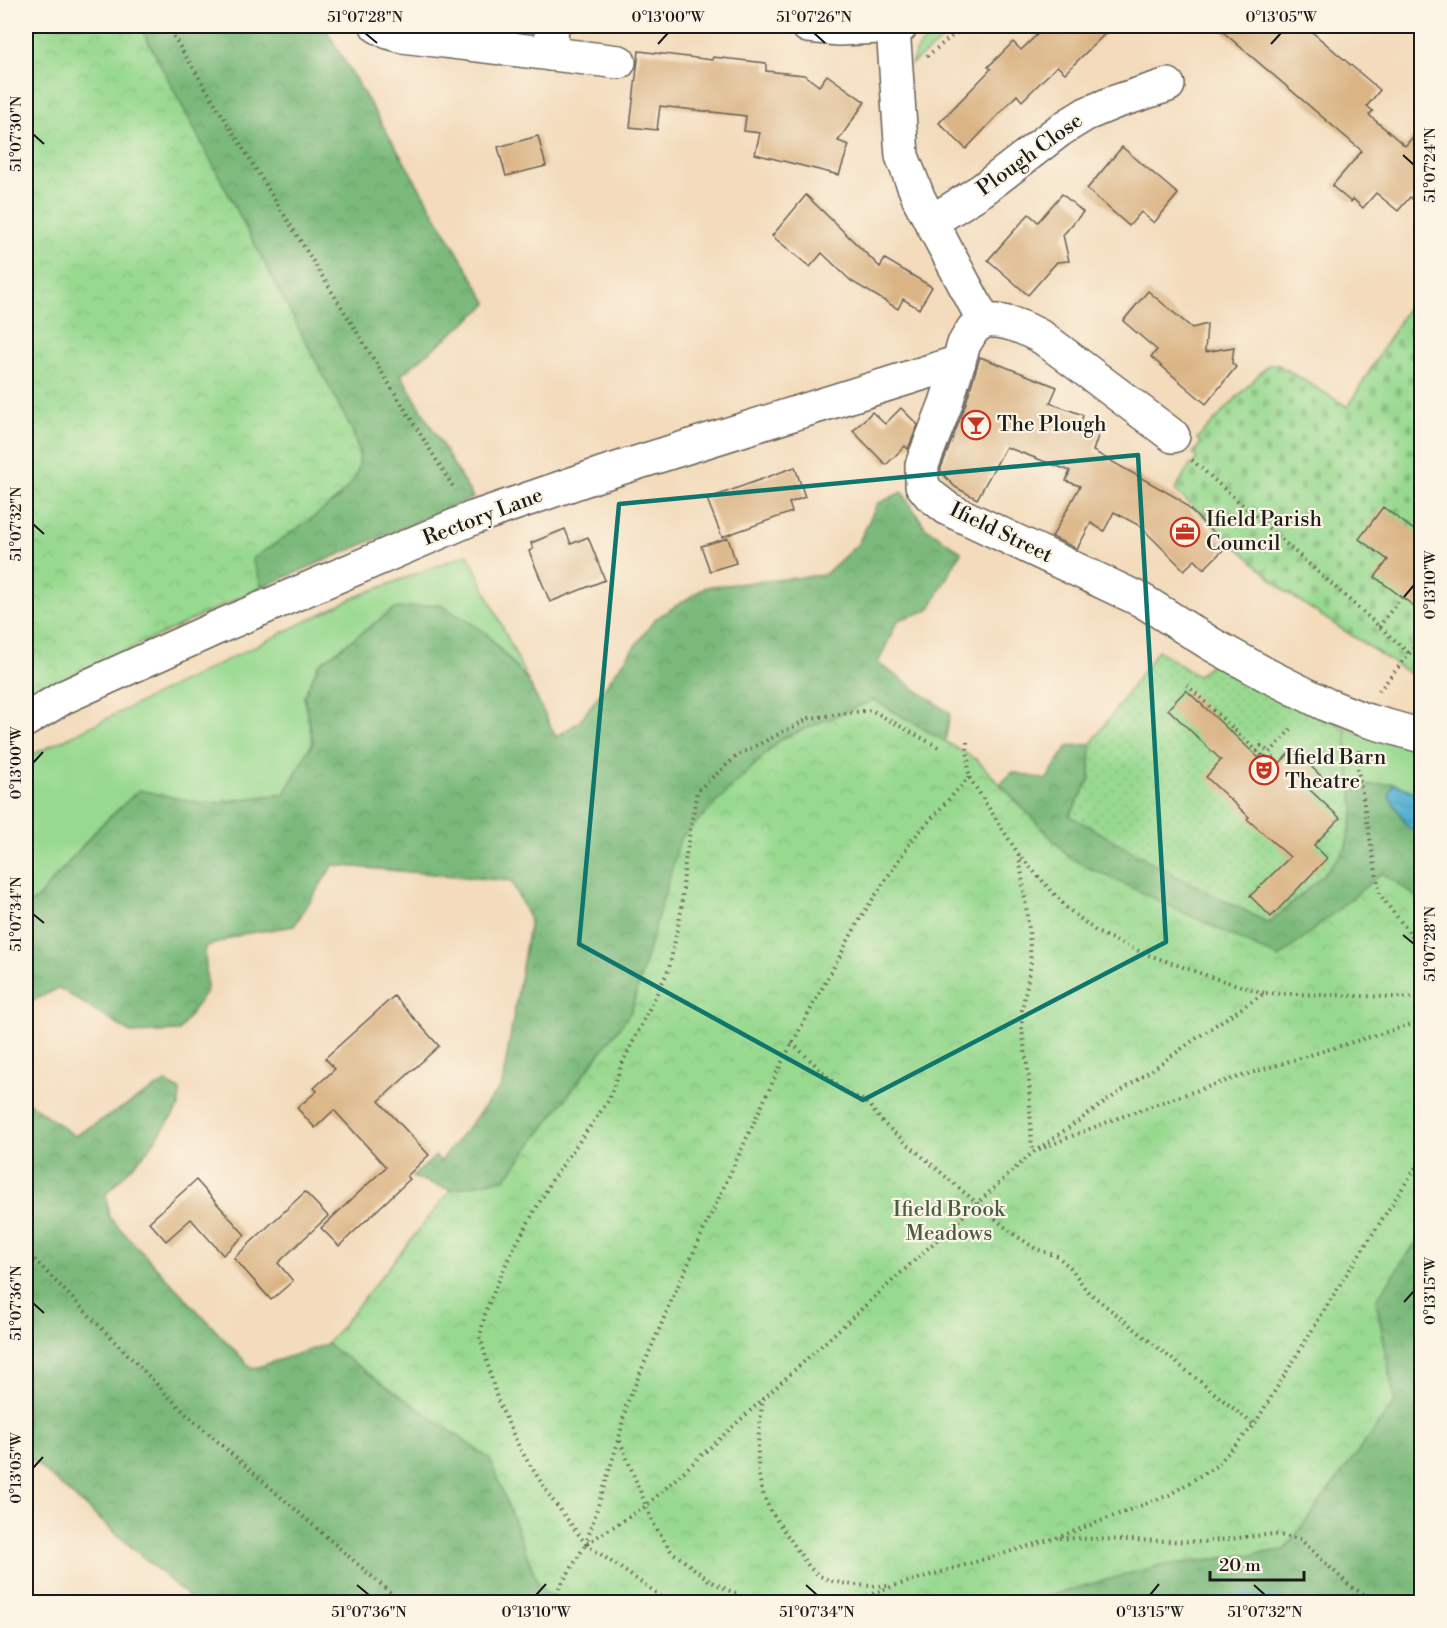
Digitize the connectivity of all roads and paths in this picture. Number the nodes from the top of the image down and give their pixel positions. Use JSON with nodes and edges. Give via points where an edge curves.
{"nodes":[{"id":1,"x":167,"y":26,"type":"edge"},
{"id":2,"x":377,"y":26,"type":"edge"},
{"id":3,"x":808,"y":26,"type":"edge"},
{"id":4,"x":897,"y":26,"type":"edge"},
{"id":5,"x":965,"y":26,"type":"edge"},
{"id":6,"x":551,"y":40,"type":"edge"},
{"id":7,"x":619,"y":62,"type":"dead end"},
{"id":8,"x":896,"y":81,"type":"junction"},
{"id":9,"x":1168,"y":85,"type":"dead end"},
{"id":10,"x":931,"y":222,"type":"junction"},
{"id":11,"x":984,"y":321,"type":"junction"},
{"id":12,"x":959,"y":362,"type":"junction"},
{"id":13,"x":1173,"y":436,"type":"joint"},
{"id":14,"x":473,"y":519,"type":"junction"},
{"id":15,"x":1401,"y":597,"type":"dead end"},
{"id":16,"x":1379,"y":627,"type":"junction"},
{"id":17,"x":1422,"y":638,"type":"edge"},
{"id":18,"x":1409,"y":653,"type":"junction"},
{"id":19,"x":1187,"y":685,"type":"dead end"},
{"id":20,"x":1317,"y":701,"type":"junction"},
{"id":21,"x":1362,"y":719,"type":"junction"},
{"id":22,"x":26,"y":720,"type":"edge"},
{"id":23,"x":1422,"y":736,"type":"edge"},
{"id":24,"x":967,"y":742,"type":"dead end"},
{"id":25,"x":938,"y":747,"type":"dead end"},
{"id":26,"x":969,"y":777,"type":"junction"},
{"id":27,"x":1019,"y":855,"type":"junction"},
{"id":28,"x":1422,"y":950,"type":"edge"},
{"id":29,"x":1265,"y":993,"type":"junction"},
{"id":30,"x":1422,"y":998,"type":"edge"},
{"id":31,"x":1422,"y":1021,"type":"edge"},
{"id":32,"x":792,"y":1044,"type":"junction"},
{"id":33,"x":1031,"y":1154,"type":"junction"},
{"id":34,"x":1422,"y":1158,"type":"edge"},
{"id":35,"x":976,"y":1203,"type":"junction"},
{"id":36,"x":26,"y":1251,"type":"edge"},
{"id":37,"x":763,"y":1398,"type":"junction"},
{"id":38,"x":1254,"y":1425,"type":"junction"},
{"id":39,"x":619,"y":1439,"type":"junction"},
{"id":40,"x":646,"y":1506,"type":"junction"},
{"id":41,"x":1056,"y":1538,"type":"junction"},
{"id":42,"x":586,"y":1544,"type":"junction"},
{"id":43,"x":894,"y":1586,"type":"junction"},
{"id":44,"x":401,"y":1602,"type":"edge"},
{"id":45,"x":547,"y":1602,"type":"edge"},
{"id":46,"x":669,"y":1602,"type":"edge"},
{"id":47,"x":765,"y":1602,"type":"edge"},
{"id":48,"x":850,"y":1602,"type":"edge"},
{"id":49,"x":1379,"y":1602,"type":"edge"}],
"edges":[{"from":1,"to":14,"type":"path"},
{"from":2,"to":6,"type":"street","via":[[402,36]]},
{"from":3,"to":4,"type":"street"},
{"from":4,"to":8,"type":"street"},
{"from":5,"to":8,"type":"path"},
{"from":6,"to":7,"type":"street"},
{"from":8,"to":10,"type":"street","via":[[902,156]]},
{"from":9,"to":10,"type":"street","name":"Plough Close","via":[[1086,114]]},
{"from":10,"to":11,"type":"street"},
{"from":11,"to":12,"type":"street","name":"Ifield Street","via":[[964,344]]},
{"from":11,"to":13,"type":"street","via":[[1024,327],[1043,338]]},
{"from":12,"to":14,"type":"street","name":"Rectory Lane","via":[[623,466]]},
{"from":12,"to":20,"type":"street","name":"Ifield Street","via":[[922,465],[922,485],[930,495],[948,509],[1143,601],[1211,644]]},
{"from":13,"to":16,"type":"path","via":[[1193,462]]},
{"from":14,"to":22,"type":"street","name":"Rectory Lane","via":[[128,668],[64,697]]},
{"from":15,"to":16,"type":"path"},
{"from":16,"to":18,"type":"path"},
{"from":17,"to":18,"type":"path"},
{"from":18,"to":21,"type":"path","via":[[1382,685]]},
{"from":19,"to":20,"type":"path","via":[[1257,751],[1262,746],[1268,755]]},
{"from":20,"to":21,"type":"street","name":"Ifield Street"},
{"from":21,"to":23,"type":"street","name":"Ifield Street"},
{"from":21,"to":28,"type":"path","via":[[1358,770],[1380,895]]},
{"from":24,"to":26,"type":"path"},
{"from":25,"to":42,"type":"path","via":[[872,710],[810,718],[738,755],[697,791],[669,969],[608,1101],[552,1180],[510,1255],[486,1310],[480,1336],[496,1399],[520,1449]]},
{"from":26,"to":27,"type":"path"},
{"from":26,"to":32,"type":"path","via":[[912,840],[861,917]]},
{"from":27,"to":29,"type":"path","via":[[1067,908],[1097,932],[1143,953]]},
{"from":27,"to":33,"type":"path","via":[[1029,929],[1030,964],[1022,1030],[1029,1079]]},
{"from":29,"to":30,"type":"path"},
{"from":29,"to":33,"type":"path"},
{"from":31,"to":33,"type":"path","via":[[1182,1095],[1094,1126]]},
{"from":32,"to":35,"type":"path","via":[[843,1091],[869,1105],[884,1124]]},
{"from":32,"to":39,"type":"path","via":[[676,1290],[626,1406]]},
{"from":33,"to":35,"type":"path"},
{"from":34,"to":38,"type":"path"},
{"from":35,"to":37,"type":"path"},
{"from":35,"to":38,"type":"path","via":[[1028,1244],[1057,1256],[1086,1290]]},
{"from":36,"to":44,"type":"path","via":[[185,1413]]},
{"from":37,"to":40,"type":"path"},
{"from":37,"to":43,"type":"path","via":[[758,1444],[766,1503],[810,1568],[823,1578],[860,1586]]},
{"from":38,"to":41,"type":"path","via":[[1216,1466],[1169,1495]]},
{"from":39,"to":40,"type":"path"},
{"from":39,"to":42,"type":"path"},
{"from":40,"to":42,"type":"path"},
{"from":40,"to":47,"type":"path","via":[[671,1551],[710,1581],[744,1598]]},
{"from":41,"to":43,"type":"path"},
{"from":41,"to":49,"type":"path","via":[[1202,1542],[1273,1534],[1300,1539],[1351,1587]]},
{"from":42,"to":45,"type":"path"},
{"from":42,"to":46,"type":"path"},
{"from":43,"to":48,"type":"path"}]}
